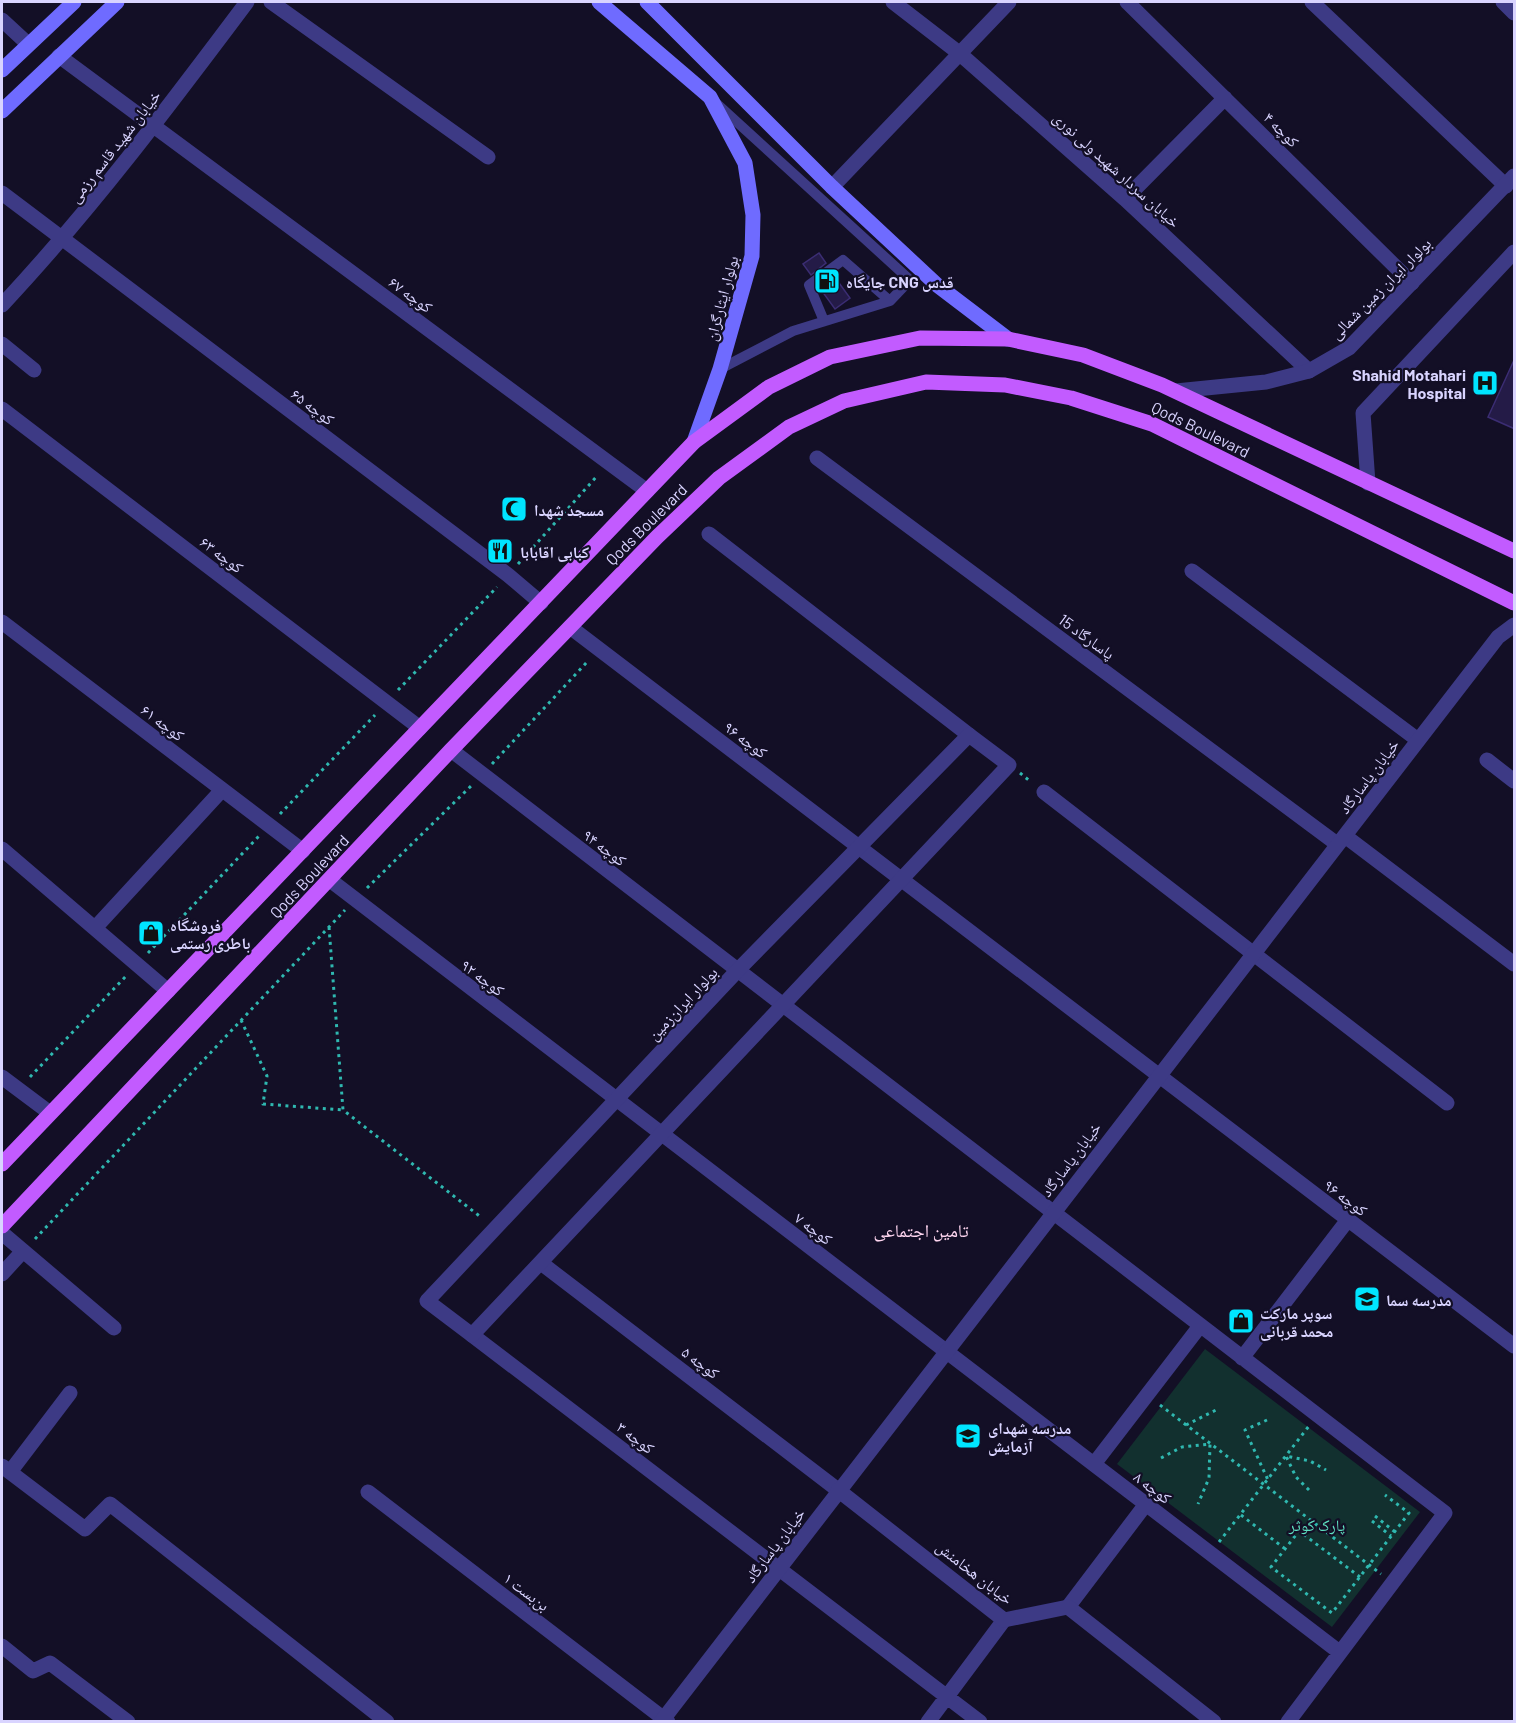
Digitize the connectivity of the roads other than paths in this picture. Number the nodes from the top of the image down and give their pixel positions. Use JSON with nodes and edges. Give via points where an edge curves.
{"nodes":[{"id":1,"x":74,"y":2,"type":"edge"},
{"id":2,"x":117,"y":2,"type":"edge"},
{"id":3,"x":247,"y":2,"type":"edge"},
{"id":4,"x":271,"y":2,"type":"edge"},
{"id":5,"x":598,"y":2,"type":"edge"},
{"id":6,"x":646,"y":2,"type":"edge"},
{"id":7,"x":893,"y":2,"type":"edge"},
{"id":8,"x":1009,"y":2,"type":"edge"},
{"id":9,"x":1127,"y":2,"type":"edge"},
{"id":10,"x":1312,"y":2,"type":"edge"},
{"id":11,"x":1503,"y":2,"type":"edge"},
{"id":12,"x":1515,"y":13,"type":"edge"},
{"id":13,"x":2,"y":20,"type":"edge"},
{"id":14,"x":28,"y":44,"type":"junction"},
{"id":15,"x":960,"y":53,"type":"junction"},
{"id":16,"x":59,"y":56,"type":"junction"},
{"id":17,"x":2,"y":70,"type":"edge"},
{"id":18,"x":710,"y":97,"type":"junction"},
{"id":19,"x":1225,"y":99,"type":"junction"},
{"id":20,"x":2,"y":111,"type":"edge"},
{"id":21,"x":153,"y":126,"type":"junction"},
{"id":22,"x":488,"y":157,"type":"dead end"},
{"id":23,"x":1510,"y":181,"type":"edge"},
{"id":24,"x":832,"y":187,"type":"junction"},
{"id":25,"x":2,"y":193,"type":"edge"},
{"id":26,"x":1125,"y":199,"type":"junction"},
{"id":27,"x":63,"y":240,"type":"junction"},
{"id":28,"x":1515,"y":252,"type":"edge"},
{"id":29,"x":1412,"y":283,"type":"junction"},
{"id":30,"x":890,"y":301,"type":"junction"},
{"id":31,"x":2,"y":305,"type":"edge"},
{"id":32,"x":824,"y":321,"type":"junction"},
{"id":33,"x":1008,"y":339,"type":"junction"},
{"id":34,"x":2,"y":344,"type":"edge"},
{"id":35,"x":720,"y":369,"type":"junction"},
{"id":36,"x":34,"y":370,"type":"dead end"},
{"id":37,"x":1309,"y":371,"type":"junction"},
{"id":38,"x":1176,"y":392,"type":"junction"},
{"id":39,"x":2,"y":409,"type":"edge"},
{"id":40,"x":694,"y":442,"type":"junction"},
{"id":41,"x":816,"y":458,"type":"dead end"},
{"id":42,"x":1368,"y":483,"type":"junction"},
{"id":43,"x":647,"y":491,"type":"junction"},
{"id":44,"x":709,"y":534,"type":"dead end"},
{"id":45,"x":1515,"y":551,"type":"edge"},
{"id":46,"x":1192,"y":571,"type":"dead end"},
{"id":47,"x":541,"y":603,"type":"junction"},
{"id":48,"x":1515,"y":603,"type":"edge"},
{"id":49,"x":2,"y":622,"type":"edge"},
{"id":50,"x":1515,"y":625,"type":"edge"},
{"id":51,"x":570,"y":627,"type":"junction"},
{"id":52,"x":420,"y":728,"type":"junction"},
{"id":53,"x":969,"y":735,"type":"junction"},
{"id":54,"x":1418,"y":740,"type":"junction"},
{"id":55,"x":451,"y":750,"type":"junction"},
{"id":56,"x":1487,"y":760,"type":"dead end"},
{"id":57,"x":1515,"y":781,"type":"edge"},
{"id":58,"x":222,"y":790,"type":"junction"},
{"id":59,"x":1044,"y":792,"type":"road end"},
{"id":60,"x":1341,"y":840,"type":"junction"},
{"id":61,"x":857,"y":846,"type":"junction"},
{"id":62,"x":2,"y":849,"type":"edge"},
{"id":63,"x":303,"y":851,"type":"junction"},
{"id":64,"x":330,"y":880,"type":"junction"},
{"id":65,"x":901,"y":880,"type":"junction"},
{"id":66,"x":95,"y":928,"type":"junction"},
{"id":67,"x":1252,"y":952,"type":"junction"},
{"id":68,"x":1515,"y":964,"type":"edge"},
{"id":69,"x":737,"y":971,"type":"junction"},
{"id":70,"x":168,"y":991,"type":"junction"},
{"id":71,"x":782,"y":1006,"type":"junction"},
{"id":72,"x":1157,"y":1076,"type":"junction"},
{"id":73,"x":2,"y":1077,"type":"edge"},
{"id":74,"x":617,"y":1100,"type":"junction"},
{"id":75,"x":1447,"y":1103,"type":"dead end"},
{"id":76,"x":50,"y":1113,"type":"junction"},
{"id":77,"x":662,"y":1134,"type":"junction"},
{"id":78,"x":2,"y":1164,"type":"edge"},
{"id":79,"x":1052,"y":1212,"type":"junction"},
{"id":80,"x":1347,"y":1221,"type":"junction"},
{"id":81,"x":2,"y":1226,"type":"edge"},
{"id":82,"x":2,"y":1233,"type":"edge"},
{"id":83,"x":23,"y":1251,"type":"junction"},
{"id":84,"x":541,"y":1263,"type":"junction"},
{"id":85,"x":2,"y":1274,"type":"edge"},
{"id":86,"x":427,"y":1301,"type":"joint"},
{"id":87,"x":1200,"y":1326,"type":"junction"},
{"id":88,"x":114,"y":1328,"type":"dead end"},
{"id":89,"x":472,"y":1335,"type":"junction"},
{"id":90,"x":1515,"y":1346,"type":"edge"},
{"id":91,"x":945,"y":1351,"type":"junction"},
{"id":92,"x":1242,"y":1358,"type":"junction"},
{"id":93,"x":70,"y":1393,"type":"dead end"},
{"id":94,"x":1094,"y":1464,"type":"junction"},
{"id":95,"x":6,"y":1469,"type":"edge"},
{"id":96,"x":838,"y":1490,"type":"junction"},
{"id":97,"x":368,"y":1492,"type":"dead end"},
{"id":98,"x":1146,"y":1504,"type":"junction"},
{"id":99,"x":779,"y":1568,"type":"junction"},
{"id":100,"x":1068,"y":1607,"type":"junction"},
{"id":101,"x":1004,"y":1620,"type":"junction"},
{"id":102,"x":2,"y":1646,"type":"edge"},
{"id":103,"x":1338,"y":1651,"type":"junction"},
{"id":104,"x":947,"y":1696,"type":"junction"},
{"id":105,"x":664,"y":1720,"type":"edge"},
{"id":106,"x":128,"y":1722,"type":"edge"},
{"id":107,"x":387,"y":1722,"type":"edge"},
{"id":108,"x":928,"y":1722,"type":"edge"},
{"id":109,"x":980,"y":1722,"type":"edge"},
{"id":110,"x":1214,"y":1722,"type":"edge"},
{"id":111,"x":1288,"y":1722,"type":"edge"}],
"edges":[{"from":1,"to":14,"type":"main road"},
{"from":2,"to":16,"type":"main road"},
{"from":3,"to":21,"type":"street","name":"خیابان شهید قاسم رزمی"},
{"from":4,"to":22,"type":"street"},
{"from":5,"to":18,"type":"main road","name":"بولوار ایثارگران"},
{"from":6,"to":24,"type":"main road"},
{"from":7,"to":15,"type":"street","name":"خیابان سردار شهید ولی نوری"},
{"from":8,"to":15,"type":"street"},
{"from":9,"to":19,"type":"street","name":"کوچه ۴"},
{"from":10,"to":23,"type":"street"},
{"from":11,"to":12,"type":"street"},
{"from":13,"to":14,"type":"street"},
{"from":14,"to":17,"type":"main road"},
{"from":15,"to":24,"type":"street"},
{"from":15,"to":26,"type":"street","name":"خیابان سردار شهید ولی نوری"},
{"from":16,"to":20,"type":"main road"},
{"from":16,"to":21,"type":"street","name":"کوچه ۶۷"},
{"from":18,"to":30,"type":"lane","via":[[910,280]]},
{"from":18,"to":35,"type":"main road","name":"بولوار ایثارگران","via":[[745,163],[753,214],[752,256]]},
{"from":19,"to":26,"type":"street"},
{"from":19,"to":29,"type":"street","name":"کوچه ۴"},
{"from":21,"to":27,"type":"street","name":"خیابان شهید قاسم رزمی"},
{"from":21,"to":43,"type":"street","name":"کوچه ۶۷"},
{"from":23,"to":29,"type":"street","name":"بولوار ایران زمین شمالی"},
{"from":24,"to":33,"type":"main road","via":[[937,285]]},
{"from":25,"to":27,"type":"street","name":"کوچه ۶۵"},
{"from":26,"to":37,"type":"street","name":"خیابان سردار شهید ولی نوری"},
{"from":27,"to":31,"type":"street","name":"خیابان شهید قاسم رزمی"},
{"from":27,"to":47,"type":"street","name":"کوچه ۶۵"},
{"from":28,"to":42,"type":"street","via":[[1363,412]]},
{"from":29,"to":37,"type":"street","name":"بولوار ایران زمین شمالی","via":[[1349,348]]},
{"from":30,"to":32,"type":"lane"},
{"from":30,"to":32,"type":"lane","via":[[843,260],[809,285]]},
{"from":32,"to":35,"type":"lane","via":[[792,331]]},
{"from":33,"to":38,"type":"main road","name":"Qods Boulevard","via":[[1083,355]]},
{"from":33,"to":40,"type":"main road","name":"Qods Boulevard","via":[[920,338],[830,357],[769,387]]},
{"from":34,"to":36,"type":"street"},
{"from":35,"to":40,"type":"main road","name":"بولوار ایثارگران"},
{"from":37,"to":38,"type":"street","name":"بولوار ایران زمین شمالی","via":[[1266,382]]},
{"from":38,"to":42,"type":"main road","name":"Qods Boulevard"},
{"from":39,"to":52,"type":"street","name":"کوچه ۶۳"},
{"from":40,"to":43,"type":"main road","name":"Qods Boulevard"},
{"from":41,"to":60,"type":"street","name":"پاسارگاد 15"},
{"from":42,"to":45,"type":"main road","name":"Qods Boulevard"},
{"from":43,"to":47,"type":"main road","name":"Qods Boulevard"},
{"from":44,"to":53,"type":"street"},
{"from":46,"to":54,"type":"street"},
{"from":47,"to":52,"type":"main road","name":"Qods Boulevard"},
{"from":48,"to":51,"type":"main road","name":"Qods Boulevard","via":[[1152,424],[1071,398],[1005,385],[926,382],[844,401],[789,427],[719,478]]},
{"from":49,"to":58,"type":"street","name":"کوچه ۶۱"},
{"from":50,"to":54,"type":"street","name":"خیابان پاسارگاد","via":[[1498,637]]},
{"from":51,"to":55,"type":"main road","name":"Qods Boulevard"},
{"from":51,"to":61,"type":"street","name":"کوچه ۹۶"},
{"from":52,"to":63,"type":"main road","name":"Qods Boulevard"},
{"from":53,"to":61,"type":"street","name":"بولوار ایران‌زمین"},
{"from":53,"to":65,"type":"street","via":[[1009,765]]},
{"from":54,"to":60,"type":"street","name":"خیابان پاسارگاد"},
{"from":55,"to":64,"type":"main road","name":"Qods Boulevard"},
{"from":55,"to":69,"type":"street","name":"کوچه ۹۴"},
{"from":56,"to":57,"type":"street"},
{"from":58,"to":63,"type":"street","name":"کوچه ۶۱"},
{"from":58,"to":66,"type":"street"},
{"from":59,"to":67,"type":"street"},
{"from":60,"to":67,"type":"street","name":"خیابان پاسارگاد"},
{"from":60,"to":68,"type":"street","name":"پاسارگاد 15"},
{"from":61,"to":65,"type":"street","name":"کوچه ۹۶"},
{"from":61,"to":69,"type":"street","name":"بولوار ایران‌زمین"},
{"from":62,"to":66,"type":"street"},
{"from":63,"to":70,"type":"main road","name":"Qods Boulevard"},
{"from":64,"to":74,"type":"street","name":"کوچه ۹۲"},
{"from":64,"to":81,"type":"main road","name":"Qods Boulevard"},
{"from":65,"to":71,"type":"street"},
{"from":65,"to":72,"type":"street","name":"کوچه ۹۶"},
{"from":66,"to":70,"type":"street"},
{"from":67,"to":72,"type":"street","name":"خیابان پاسارگاد"},
{"from":67,"to":75,"type":"street"},
{"from":69,"to":71,"type":"street","name":"کوچه ۹۴"},
{"from":69,"to":74,"type":"street","name":"بولوار ایران‌زمین"},
{"from":70,"to":76,"type":"main road","name":"Qods Boulevard"},
{"from":71,"to":77,"type":"street"},
{"from":71,"to":79,"type":"street","name":"کوچه ۹۴"},
{"from":72,"to":79,"type":"street","name":"خیابان پاسارگاد"},
{"from":72,"to":80,"type":"street","name":"کوچه ۹۶"},
{"from":73,"to":76,"type":"street"},
{"from":74,"to":77,"type":"street","name":"کوچه ۹۲"},
{"from":74,"to":86,"type":"street","name":"بولوار ایران‌زمین"},
{"from":76,"to":78,"type":"main road","name":"Qods Boulevard"},
{"from":77,"to":84,"type":"street"},
{"from":77,"to":91,"type":"street","name":"کوچه ۷"},
{"from":79,"to":87,"type":"street","name":"کوچه ۹۴"},
{"from":79,"to":91,"type":"street","name":"خیابان پاسارگاد"},
{"from":80,"to":90,"type":"street","name":"کوچه ۹۶"},
{"from":80,"to":92,"type":"street"},
{"from":82,"to":83,"type":"street"},
{"from":83,"to":85,"type":"street"},
{"from":83,"to":88,"type":"street"},
{"from":84,"to":89,"type":"street"},
{"from":84,"to":96,"type":"street","name":"کوچه ۵"},
{"from":86,"to":89,"type":"street","name":"کوچه ۳"},
{"from":87,"to":92,"type":"street","name":"کوچه ۹۴"},
{"from":87,"to":94,"type":"street"},
{"from":89,"to":99,"type":"street","name":"کوچه ۳"},
{"from":91,"to":94,"type":"street","name":"کوچه ۸"},
{"from":91,"to":96,"type":"street","name":"خیابان پاسارگاد"},
{"from":92,"to":103,"type":"street","name":"کوچه ۹۴","via":[[1445,1513]]},
{"from":93,"to":95,"type":"street"},
{"from":94,"to":98,"type":"street","name":"کوچه ۸"},
{"from":95,"to":107,"type":"street","via":[[85,1528],[109,1505]]},
{"from":96,"to":99,"type":"street","name":"خیابان پاسارگاد"},
{"from":96,"to":101,"type":"street","name":"خیابان هخامنش"},
{"from":97,"to":105,"type":"street","name":"بن‌بست ۱"},
{"from":98,"to":100,"type":"street"},
{"from":98,"to":103,"type":"street","name":"کوچه ۸"},
{"from":99,"to":104,"type":"street"},
{"from":99,"to":105,"type":"street","name":"خیابان پاسارگاد"},
{"from":100,"to":101,"type":"street","name":"خیابان هخامنش"},
{"from":100,"to":110,"type":"street"},
{"from":101,"to":104,"type":"street"},
{"from":102,"to":106,"type":"street","via":[[33,1671],[50,1663]]},
{"from":103,"to":111,"type":"street"},
{"from":104,"to":108,"type":"street"},
{"from":104,"to":109,"type":"street"}]}
